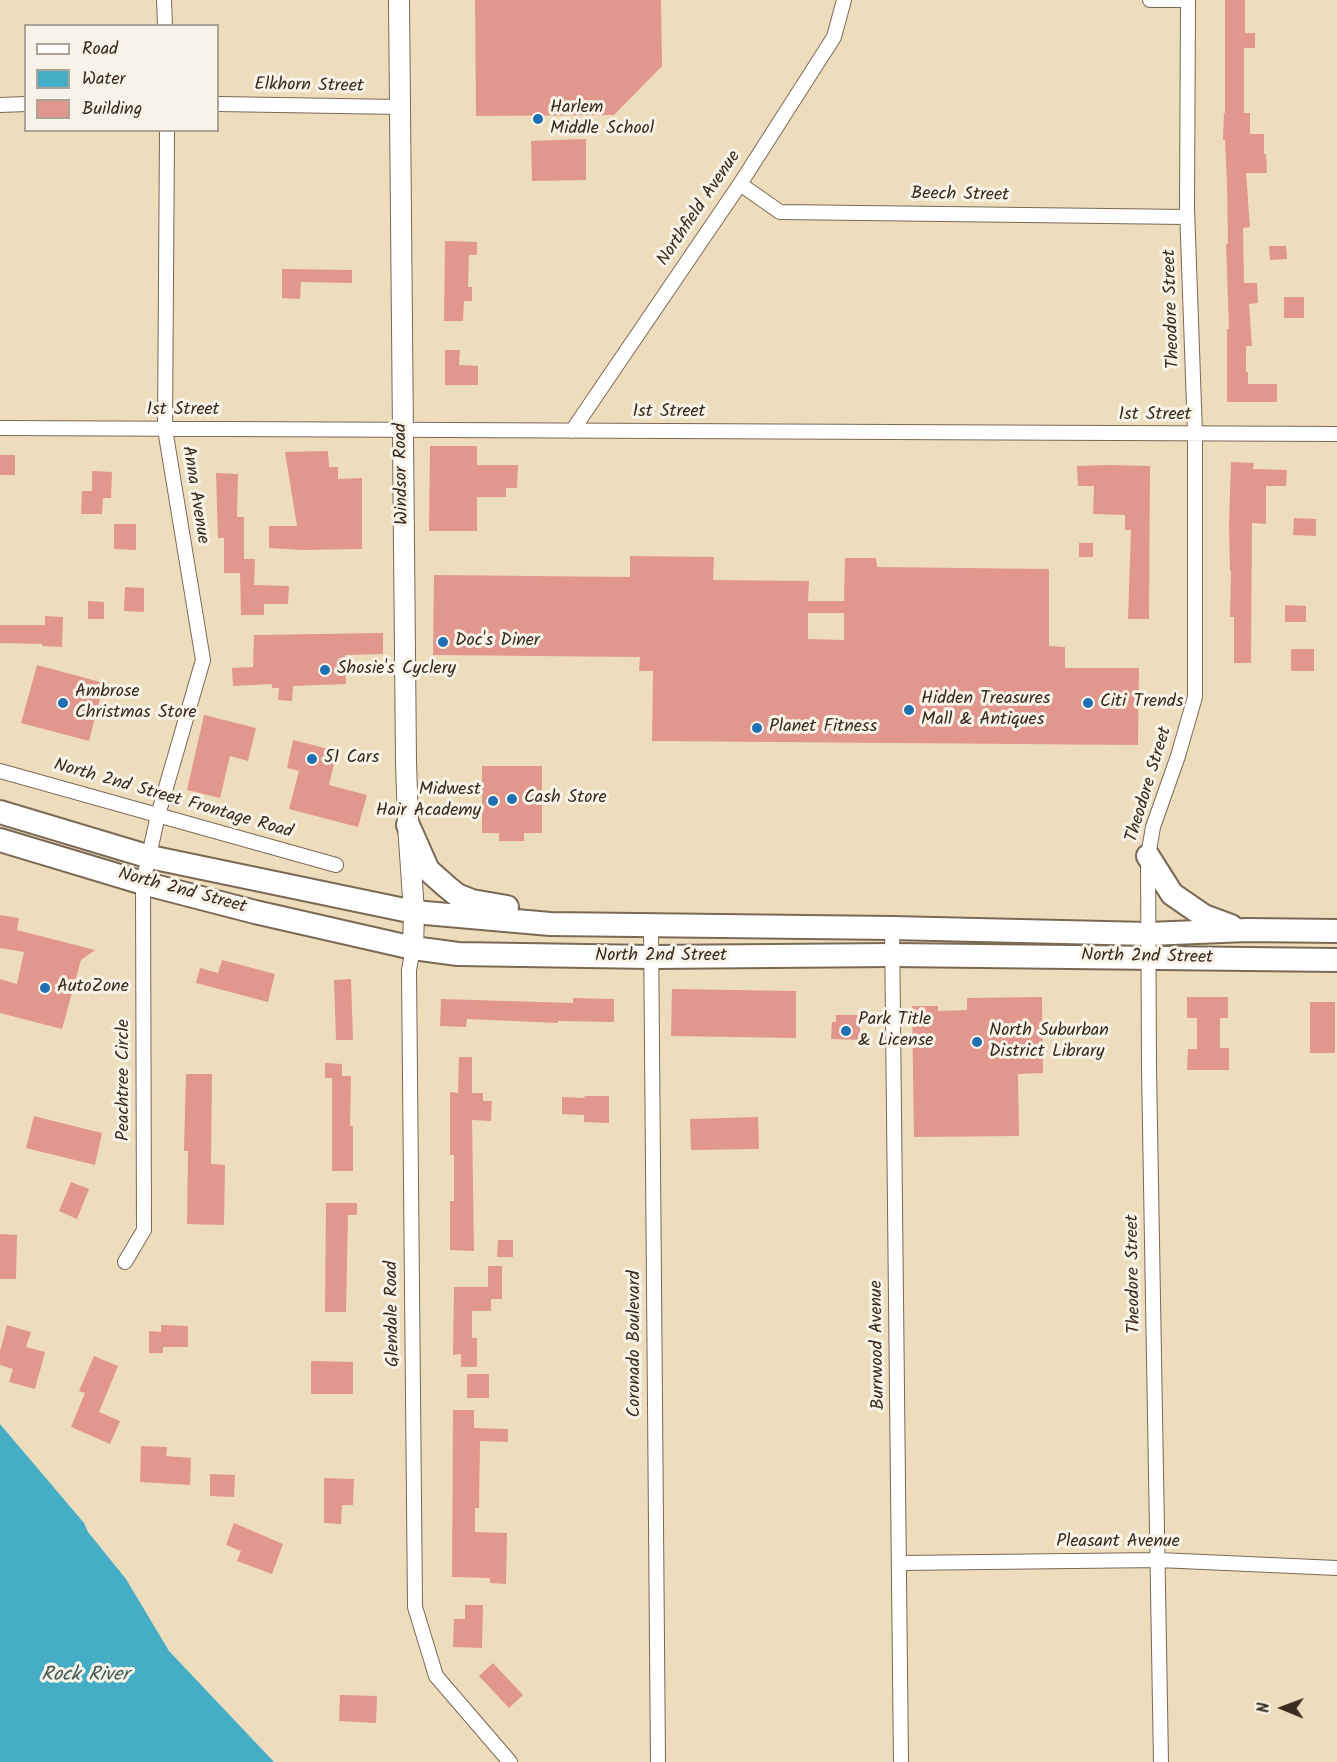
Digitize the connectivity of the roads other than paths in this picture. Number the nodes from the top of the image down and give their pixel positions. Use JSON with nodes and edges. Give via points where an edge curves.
{"nodes":[{"id":1,"x":164,"y":0,"type":"edge"},
{"id":2,"x":399,"y":0,"type":"edge"},
{"id":3,"x":844,"y":0,"type":"edge"},
{"id":4,"x":1150,"y":0,"type":"edge"},
{"id":5,"x":1188,"y":0,"type":"edge"},
{"id":6,"x":165,"y":24,"type":"edge"},
{"id":7,"x":24,"y":104,"type":"edge"},
{"id":8,"x":219,"y":104,"type":"edge"},
{"id":9,"x":0,"y":105,"type":"edge"},
{"id":10,"x":400,"y":107,"type":"junction"},
{"id":11,"x":167,"y":132,"type":"edge"},
{"id":12,"x":740,"y":184,"type":"junction"},
{"id":13,"x":1188,"y":217,"type":"junction"},
{"id":14,"x":0,"y":428,"type":"edge"},
{"id":15,"x":165,"y":429,"type":"junction"},
{"id":16,"x":403,"y":429,"type":"junction"},
{"id":17,"x":572,"y":431,"type":"junction"},
{"id":18,"x":1195,"y":434,"type":"junction"},
{"id":19,"x":1337,"y":434,"type":"edge"},
{"id":20,"x":0,"y":771,"type":"edge"},
{"id":21,"x":0,"y":812,"type":"edge"},
{"id":22,"x":158,"y":815,"type":"junction"},
{"id":23,"x":408,"y":825,"type":"junction"},
{"id":24,"x":0,"y":840,"type":"edge"},
{"id":25,"x":1148,"y":856,"type":"junction"},
{"id":26,"x":150,"y":857,"type":"junction"},
{"id":27,"x":336,"y":865,"type":"dead end"},
{"id":28,"x":143,"y":883,"type":"junction"},
{"id":29,"x":414,"y":912,"type":"junction"},
{"id":30,"x":550,"y":924,"type":"junction"},
{"id":31,"x":651,"y":926,"type":"junction"},
{"id":32,"x":892,"y":928,"type":"junction"},
{"id":33,"x":1247,"y":930,"type":"junction"},
{"id":34,"x":1337,"y":931,"type":"edge"},
{"id":35,"x":1148,"y":934,"type":"junction"},
{"id":36,"x":413,"y":948,"type":"junction"},
{"id":37,"x":892,"y":955,"type":"junction"},
{"id":38,"x":651,"y":957,"type":"junction"},
{"id":39,"x":1149,"y":958,"type":"junction"},
{"id":40,"x":1337,"y":960,"type":"edge"},
{"id":41,"x":125,"y":1262,"type":"dead end"},
{"id":42,"x":1159,"y":1560,"type":"junction"},
{"id":43,"x":899,"y":1563,"type":"junction"},
{"id":44,"x":1337,"y":1568,"type":"edge"},
{"id":45,"x":510,"y":1762,"type":"edge"},
{"id":46,"x":657,"y":1762,"type":"edge"},
{"id":47,"x":901,"y":1762,"type":"edge"},
{"id":48,"x":1161,"y":1762,"type":"edge"}],
"edges":[{"from":1,"to":6,"type":"street"},
{"from":2,"to":10,"type":"street","name":"Windsor Road"},
{"from":3,"to":12,"type":"street","name":"Northfield Avenue","via":[[834,37]]},
{"from":4,"to":5,"type":"street"},
{"from":5,"to":13,"type":"street","name":"Theodore Street"},
{"from":7,"to":9,"type":"street"},
{"from":8,"to":10,"type":"street","name":"Elkhorn Street"},
{"from":10,"to":16,"type":"street","name":"Windsor Road"},
{"from":11,"to":15,"type":"street","name":"Anna Avenue"},
{"from":12,"to":13,"type":"street","name":"Beech Street","via":[[780,212]]},
{"from":12,"to":17,"type":"street","name":"Northfield Avenue"},
{"from":13,"to":18,"type":"street","name":"Theodore Street"},
{"from":14,"to":15,"type":"street","name":"1st Street"},
{"from":15,"to":16,"type":"street","name":"1st Street"},
{"from":15,"to":22,"type":"street","name":"Anna Avenue","via":[[202,660]]},
{"from":16,"to":17,"type":"street","name":"1st Street"},
{"from":16,"to":23,"type":"street","name":"Windsor Road"},
{"from":17,"to":18,"type":"street","name":"1st Street"},
{"from":18,"to":19,"type":"street","name":"1st Street"},
{"from":18,"to":25,"type":"street","name":"Theodore Street","via":[[1195,697],[1153,827]]},
{"from":20,"to":22,"type":"street","name":"North 2nd Street Frontage Road"},
{"from":21,"to":26,"type":"main road","name":"North 2nd Street"},
{"from":22,"to":26,"type":"street","name":"Anna Avenue"},
{"from":22,"to":27,"type":"street","name":"North 2nd Street Frontage Road"},
{"from":23,"to":29,"type":"street","name":"Windsor Road"},
{"from":23,"to":30,"type":"main road","via":[[428,870],[457,894],[472,901],[516,908]]},
{"from":24,"to":28,"type":"main road","name":"North 2nd Street"},
{"from":25,"to":33,"type":"main road","via":[[1172,894],[1204,916]]},
{"from":25,"to":35,"type":"street","name":"Theodore Street"},
{"from":26,"to":28,"type":"street","name":"Peachtree Circle"},
{"from":26,"to":29,"type":"main road","name":"North 2nd Street"},
{"from":28,"to":36,"type":"main road","name":"North 2nd Street"},
{"from":28,"to":41,"type":"street","name":"Peachtree Circle","via":[[144,1230]]},
{"from":29,"to":30,"type":"main road","name":"North 2nd Street"},
{"from":29,"to":36,"type":"street","name":"Windsor Road"},
{"from":30,"to":31,"type":"main road","name":"North 2nd Street"},
{"from":31,"to":32,"type":"main road","name":"North 2nd Street"},
{"from":31,"to":38,"type":"street","name":"Coronado Boulevard"},
{"from":32,"to":35,"type":"main road","name":"North 2nd Street"},
{"from":32,"to":37,"type":"street","name":"Burrwood Avenue"},
{"from":33,"to":34,"type":"main road","name":"North 2nd Street"},
{"from":33,"to":35,"type":"main road","name":"North 2nd Street"},
{"from":35,"to":39,"type":"street","name":"Theodore Street"},
{"from":36,"to":38,"type":"main road","name":"North 2nd Street","via":[[458,954]]},
{"from":36,"to":45,"type":"street","name":"Glendale Road","via":[[409,982],[415,1607],[436,1676]]},
{"from":37,"to":38,"type":"main road","name":"North 2nd Street"},
{"from":37,"to":39,"type":"main road","name":"North 2nd Street"},
{"from":37,"to":43,"type":"street","name":"Burrwood Avenue"},
{"from":38,"to":46,"type":"street","name":"Coronado Boulevard"},
{"from":39,"to":40,"type":"main road","name":"North 2nd Street"},
{"from":39,"to":42,"type":"street","name":"Theodore Street"},
{"from":42,"to":43,"type":"street","name":"Pleasant Avenue"},
{"from":42,"to":44,"type":"street","name":"Pleasant Avenue"},
{"from":42,"to":48,"type":"street","name":"Theodore Street"},
{"from":43,"to":47,"type":"street","name":"Burrwood Avenue"}]}
